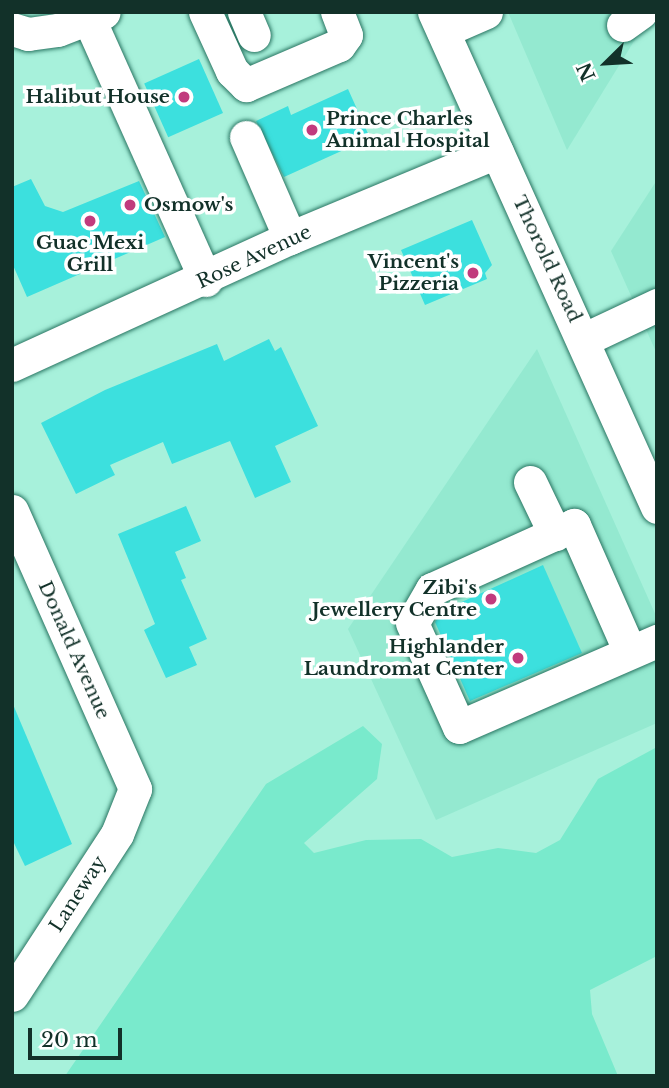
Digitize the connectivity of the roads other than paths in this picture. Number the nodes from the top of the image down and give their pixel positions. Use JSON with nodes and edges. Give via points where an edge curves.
{"nodes":[{"id":1,"x":205,"y":12,"type":"edge"},
{"id":2,"x":337,"y":12,"type":"edge"},
{"id":3,"x":486,"y":12,"type":"edge"},
{"id":4,"x":97,"y":15,"type":"edge"},
{"id":5,"x":439,"y":21,"type":"edge"},
{"id":6,"x":12,"y":29,"type":"edge"},
{"id":7,"x":246,"y":137,"type":"dead end"},
{"id":8,"x":497,"y":152,"type":"junction"},
{"id":9,"x":290,"y":238,"type":"junction"},
{"id":10,"x":206,"y":280,"type":"junction"},
{"id":11,"x":657,"y":305,"type":"edge"},
{"id":12,"x":585,"y":339,"type":"junction"},
{"id":13,"x":12,"y":365,"type":"edge"},
{"id":14,"x":530,"y":482,"type":"dead end"},
{"id":15,"x":657,"y":507,"type":"edge"},
{"id":16,"x":12,"y":511,"type":"edge"},
{"id":17,"x":555,"y":534,"type":"junction"},
{"id":18,"x":643,"y":646,"type":"edge"},
{"id":19,"x":135,"y":789,"type":"joint"},
{"id":20,"x":12,"y":995,"type":"edge"}],
"edges":[{"from":1,"to":2,"type":"street","via":[[232,71],[246,85],[339,45],[346,35]]},
{"from":3,"to":5,"type":"street"},
{"from":4,"to":6,"type":"street","via":[[38,33]]},
{"from":4,"to":10,"type":"street"},
{"from":5,"to":8,"type":"street","name":"Thorold Road"},
{"from":7,"to":9,"type":"street"},
{"from":8,"to":9,"type":"street","name":"Rose Avenue"},
{"from":8,"to":12,"type":"street","name":"Thorold Road"},
{"from":9,"to":10,"type":"street","name":"Rose Avenue"},
{"from":10,"to":13,"type":"street","name":"Rose Avenue"},
{"from":11,"to":12,"type":"street"},
{"from":12,"to":15,"type":"street","name":"Thorold Road"},
{"from":14,"to":17,"type":"street"},
{"from":16,"to":19,"type":"street","name":"Donald Avenue"},
{"from":17,"to":18,"type":"street","via":[[575,525]]},
{"from":17,"to":18,"type":"street","via":[[432,589],[412,623],[459,727]]},
{"from":19,"to":20,"type":"street","name":"Laneway","via":[[117,834]]}]}
